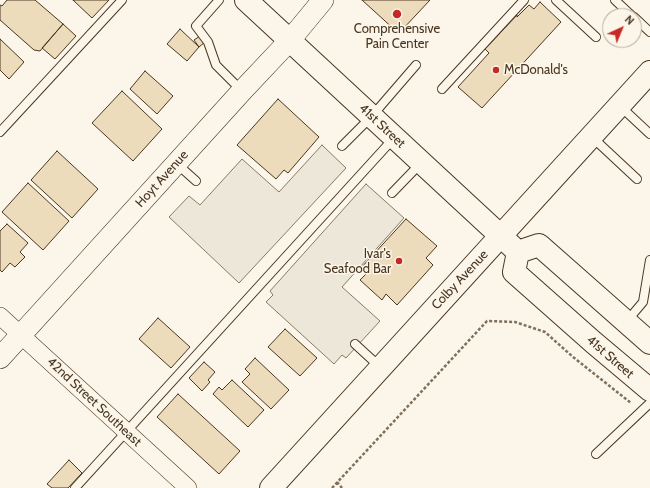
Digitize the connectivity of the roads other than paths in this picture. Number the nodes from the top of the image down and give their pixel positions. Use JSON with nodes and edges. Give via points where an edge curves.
{"nodes":[{"id":1,"x":122,"y":0,"type":"edge"},
{"id":2,"x":219,"y":0,"type":"edge"},
{"id":3,"x":246,"y":0,"type":"edge"},
{"id":4,"x":323,"y":0,"type":"edge"},
{"id":5,"x":524,"y":0,"type":"edge"},
{"id":6,"x":556,"y":0,"type":"edge"},
{"id":7,"x":615,"y":0,"type":"edge"},
{"id":8,"x":623,"y":8,"type":"edge"},
{"id":9,"x":642,"y":25,"type":"edge"},
{"id":10,"x":650,"y":32,"type":"edge"},
{"id":11,"x":596,"y":37,"type":"dead end"},
{"id":12,"x":290,"y":40,"type":"junction"},
{"id":13,"x":416,"y":65,"type":"dead end"},
{"id":14,"x":650,"y":72,"type":"edge"},
{"id":15,"x":442,"y":89,"type":"dead end"},
{"id":16,"x":242,"y":90,"type":"junction"},
{"id":17,"x":620,"y":105,"type":"junction"},
{"id":18,"x":372,"y":116,"type":"junction"},
{"id":19,"x":0,"y":132,"type":"edge"},
{"id":20,"x":650,"y":134,"type":"edge"},
{"id":21,"x":591,"y":136,"type":"junction"},
{"id":22,"x":394,"y":137,"type":"junction"},
{"id":23,"x":342,"y":146,"type":"dead end"},
{"id":24,"x":422,"y":162,"type":"junction"},
{"id":25,"x":176,"y":163,"type":"junction"},
{"id":26,"x":637,"y":179,"type":"dead end"},
{"id":27,"x":196,"y":181,"type":"dead end"},
{"id":28,"x":392,"y":193,"type":"dead end"},
{"id":29,"x":501,"y":236,"type":"junction"},
{"id":30,"x":518,"y":252,"type":"junction"},
{"id":31,"x":650,"y":260,"type":"edge"},
{"id":32,"x":0,"y":316,"type":"edge"},
{"id":33,"x":626,"y":322,"type":"junction"},
{"id":34,"x":22,"y":335,"type":"junction"},
{"id":35,"x":650,"y":343,"type":"edge"},
{"id":36,"x":355,"y":344,"type":"dead end"},
{"id":37,"x":0,"y":358,"type":"edge"},
{"id":38,"x":380,"y":367,"type":"junction"},
{"id":39,"x":650,"y":390,"type":"edge"},
{"id":40,"x":650,"y":403,"type":"edge"},
{"id":41,"x":127,"y":431,"type":"junction"},
{"id":42,"x":596,"y":454,"type":"dead end"},
{"id":43,"x":75,"y":488,"type":"edge"},
{"id":44,"x":188,"y":488,"type":"edge"},
{"id":45,"x":271,"y":488,"type":"edge"}],
"edges":[{"from":1,"to":19,"type":"lane"},
{"from":2,"to":16,"type":"lane","via":[[196,26],[208,42],[216,65]]},
{"from":3,"to":12,"type":"main road","name":"41st Street"},
{"from":4,"to":12,"type":"street","name":"Hoyt Avenue"},
{"from":5,"to":15,"type":"lane"},
{"from":6,"to":11,"type":"lane"},
{"from":7,"to":8,"type":"lane"},
{"from":9,"to":10,"type":"lane"},
{"from":12,"to":16,"type":"street","name":"Hoyt Avenue"},
{"from":12,"to":18,"type":"main road","name":"41st Street"},
{"from":13,"to":18,"type":"lane"},
{"from":14,"to":17,"type":"main road","name":"Colby Avenue"},
{"from":16,"to":25,"type":"street","name":"Hoyt Avenue"},
{"from":17,"to":20,"type":"lane"},
{"from":17,"to":21,"type":"main road","name":"Colby Avenue"},
{"from":18,"to":22,"type":"main road","name":"41st Street"},
{"from":18,"to":23,"type":"lane"},
{"from":21,"to":26,"type":"lane"},
{"from":21,"to":29,"type":"main road","name":"Colby Avenue"},
{"from":22,"to":24,"type":"main road","name":"41st Street"},
{"from":22,"to":41,"type":"lane"},
{"from":24,"to":28,"type":"lane"},
{"from":24,"to":29,"type":"main road","name":"41st Street"},
{"from":25,"to":27,"type":"lane"},
{"from":25,"to":34,"type":"street","name":"Hoyt Avenue"},
{"from":29,"to":30,"type":"main road","name":"41st Street"},
{"from":29,"to":38,"type":"main road","name":"Colby Avenue"},
{"from":30,"to":33,"type":"main road","via":[[539,246]]},
{"from":30,"to":39,"type":"main road","name":"41st Street","via":[[514,272]]},
{"from":31,"to":33,"type":"lane","via":[[643,302]]},
{"from":32,"to":34,"type":"street","name":"42nd Street Southeast"},
{"from":33,"to":35,"type":"main road"},
{"from":34,"to":37,"type":"street","name":"Hoyt Avenue"},
{"from":34,"to":41,"type":"street","name":"42nd Street Southeast"},
{"from":36,"to":38,"type":"lane"},
{"from":38,"to":45,"type":"main road","name":"Colby Avenue"},
{"from":40,"to":42,"type":"lane"},
{"from":41,"to":43,"type":"lane"},
{"from":41,"to":44,"type":"street","name":"42nd Street Southeast"}]}
